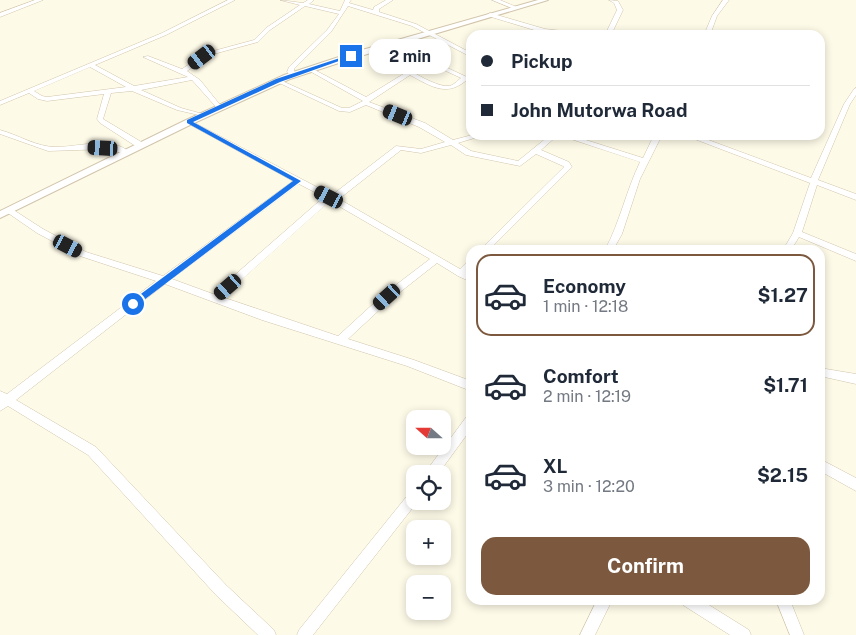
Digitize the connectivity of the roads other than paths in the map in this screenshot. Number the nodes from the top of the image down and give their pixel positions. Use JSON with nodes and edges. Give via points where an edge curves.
{"nodes":[{"id":1,"x":40,"y":0,"type":"edge"},
{"id":2,"x":232,"y":0,"type":"edge"},
{"id":3,"x":283,"y":0,"type":"edge"},
{"id":4,"x":390,"y":0,"type":"edge"},
{"id":5,"x":495,"y":0,"type":"edge"},
{"id":6,"x":545,"y":0,"type":"edge"},
{"id":7,"x":612,"y":0,"type":"edge"},
{"id":8,"x":726,"y":0,"type":"edge"},
{"id":9,"x":308,"y":2,"type":"edge"},
{"id":10,"x":347,"y":2,"type":"edge"},
{"id":11,"x":516,"y":8,"type":"junction"},
{"id":12,"x":376,"y":12,"type":"junction"},
{"id":13,"x":342,"y":13,"type":"junction"},
{"id":14,"x":0,"y":15,"type":"edge"},
{"id":15,"x":490,"y":15,"type":"junction"},
{"id":16,"x":541,"y":30,"type":"edge"},
{"id":17,"x":610,"y":30,"type":"edge"},
{"id":18,"x":708,"y":30,"type":"edge"},
{"id":19,"x":428,"y":33,"type":"junction"},
{"id":20,"x":392,"y":44,"type":"junction"},
{"id":21,"x":370,"y":50,"type":"junction"},
{"id":22,"x":466,"y":52,"type":"edge"},
{"id":23,"x":146,"y":57,"type":"dead end"},
{"id":24,"x":90,"y":65,"type":"junction"},
{"id":25,"x":308,"y":69,"type":"junction"},
{"id":26,"x":183,"y":71,"type":"junction"},
{"id":27,"x":409,"y":73,"type":"junction"},
{"id":28,"x":294,"y":74,"type":"junction"},
{"id":29,"x":193,"y":78,"type":"junction"},
{"id":30,"x":278,"y":80,"type":"junction"},
{"id":31,"x":134,"y":89,"type":"junction"},
{"id":32,"x":29,"y":90,"type":"junction"},
{"id":33,"x":856,"y":90,"type":"edge"},
{"id":34,"x":108,"y":91,"type":"junction"},
{"id":35,"x":366,"y":101,"type":"junction"},
{"id":36,"x":0,"y":103,"type":"edge"},
{"id":37,"x":219,"y":107,"type":"junction"},
{"id":38,"x":201,"y":115,"type":"junction"},
{"id":39,"x":189,"y":122,"type":"junction"},
{"id":40,"x":0,"y":132,"type":"edge"},
{"id":41,"x":466,"y":138,"type":"edge"},
{"id":42,"x":548,"y":140,"type":"edge"},
{"id":43,"x":579,"y":140,"type":"edge"},
{"id":44,"x":655,"y":140,"type":"edge"},
{"id":45,"x":702,"y":140,"type":"edge"},
{"id":46,"x":451,"y":142,"type":"junction"},
{"id":47,"x":140,"y":145,"type":"junction"},
{"id":48,"x":536,"y":150,"type":"junction"},
{"id":49,"x":126,"y":152,"type":"junction"},
{"id":50,"x":644,"y":161,"type":"junction"},
{"id":51,"x":298,"y":181,"type":"junction"},
{"id":52,"x":814,"y":181,"type":"junction"},
{"id":53,"x":856,"y":196,"type":"edge"},
{"id":54,"x":331,"y":198,"type":"junction"},
{"id":55,"x":5,"y":213,"type":"edge"},
{"id":56,"x":797,"y":233,"type":"junction"},
{"id":57,"x":489,"y":245,"type":"edge"},
{"id":58,"x":612,"y":245,"type":"edge"},
{"id":59,"x":790,"y":245,"type":"edge"},
{"id":60,"x":856,"y":258,"type":"edge"},
{"id":61,"x":437,"y":260,"type":"junction"},
{"id":62,"x":466,"y":270,"type":"edge"},
{"id":63,"x":462,"y":274,"type":"junction"},
{"id":64,"x":466,"y":276,"type":"edge"},
{"id":65,"x":164,"y":280,"type":"junction"},
{"id":66,"x":215,"y":298,"type":"junction"},
{"id":67,"x":340,"y":340,"type":"junction"},
{"id":68,"x":825,"y":373,"type":"edge"},
{"id":69,"x":856,"y":379,"type":"edge"},
{"id":70,"x":466,"y":384,"type":"edge"},
{"id":71,"x":2,"y":401,"type":"edge"},
{"id":72,"x":466,"y":427,"type":"edge"},
{"id":73,"x":437,"y":465,"type":"edge"},
{"id":74,"x":825,"y":468,"type":"edge"},
{"id":75,"x":856,"y":485,"type":"edge"},
{"id":76,"x":406,"y":506,"type":"edge"},
{"id":77,"x":602,"y":605,"type":"edge"},
{"id":78,"x":696,"y":605,"type":"edge"},
{"id":79,"x":785,"y":605,"type":"edge"},
{"id":80,"x":269,"y":635,"type":"edge"},
{"id":81,"x":304,"y":635,"type":"edge"},
{"id":82,"x":587,"y":635,"type":"edge"},
{"id":83,"x":744,"y":635,"type":"edge"},
{"id":84,"x":797,"y":635,"type":"edge"}],
"edges":[{"from":1,"to":14,"type":"street"},
{"from":2,"to":24,"type":"street","via":[[164,34]]},
{"from":3,"to":9,"type":"street"},
{"from":4,"to":12,"type":"street","via":[[376,8]]},
{"from":5,"to":11,"type":"street"},
{"from":6,"to":11,"type":"street"},
{"from":7,"to":17,"type":"street","via":[[620,10]]},
{"from":8,"to":18,"type":"street","via":[[718,8]]},
{"from":9,"to":13,"type":"street","via":[[320,10]]},
{"from":9,"to":26,"type":"street","via":[[256,41],[208,54]]},
{"from":10,"to":12,"type":"street"},
{"from":10,"to":13,"type":"street"},
{"from":11,"to":15,"type":"street"},
{"from":12,"to":19,"type":"street"},
{"from":13,"to":28,"type":"street","via":[[325,36],[293,65],[290,70]]},
{"from":15,"to":16,"type":"street"},
{"from":15,"to":19,"type":"street"},
{"from":19,"to":20,"type":"street"},
{"from":19,"to":22,"type":"street"},
{"from":20,"to":21,"type":"street"},
{"from":20,"to":27,"type":"street","via":[[466,78],[447,88]]},
{"from":21,"to":25,"type":"street"},
{"from":21,"to":27,"type":"street"},
{"from":23,"to":26,"type":"street"},
{"from":24,"to":31,"type":"street"},
{"from":24,"to":32,"type":"street"},
{"from":25,"to":28,"type":"street"},
{"from":25,"to":35,"type":"street"},
{"from":26,"to":29,"type":"street"},
{"from":27,"to":35,"type":"street"},
{"from":28,"to":30,"type":"street"},
{"from":29,"to":31,"type":"street"},
{"from":29,"to":37,"type":"street"},
{"from":30,"to":35,"type":"street","via":[[341,110],[350,110]]},
{"from":30,"to":37,"type":"street"},
{"from":31,"to":34,"type":"street"},
{"from":31,"to":38,"type":"street"},
{"from":32,"to":34,"type":"street","via":[[47,99]]},
{"from":32,"to":36,"type":"street"},
{"from":33,"to":52,"type":"street","via":[[846,104]]},
{"from":34,"to":47,"type":"street","via":[[101,114],[102,122]]},
{"from":35,"to":46,"type":"street","via":[[422,125]]},
{"from":37,"to":38,"type":"street"},
{"from":38,"to":39,"type":"street"},
{"from":39,"to":47,"type":"street"},
{"from":39,"to":51,"type":"street"},
{"from":40,"to":49,"type":"street","via":[[49,149],[117,148]]},
{"from":41,"to":46,"type":"street"},
{"from":42,"to":48,"type":"street"},
{"from":43,"to":50,"type":"street"},
{"from":44,"to":50,"type":"street"},
{"from":45,"to":52,"type":"street"},
{"from":46,"to":48,"type":"street","via":[[469,153],[516,164],[522,164]]},
{"from":46,"to":54,"type":"street","via":[[421,151],[399,148]]},
{"from":47,"to":49,"type":"street"},
{"from":48,"to":57,"type":"street","via":[[568,167]]},
{"from":49,"to":55,"type":"street"},
{"from":50,"to":58,"type":"street"},
{"from":51,"to":54,"type":"street"},
{"from":51,"to":65,"type":"street"},
{"from":52,"to":53,"type":"street"},
{"from":52,"to":56,"type":"street"},
{"from":54,"to":61,"type":"street"},
{"from":54,"to":66,"type":"street"},
{"from":55,"to":65,"type":"street","via":[[83,254]]},
{"from":56,"to":59,"type":"street"},
{"from":56,"to":60,"type":"street"},
{"from":61,"to":63,"type":"street"},
{"from":61,"to":67,"type":"street","via":[[387,297]]},
{"from":62,"to":63,"type":"street"},
{"from":63,"to":64,"type":"street"},
{"from":65,"to":66,"type":"street"},
{"from":65,"to":71,"type":"street"},
{"from":66,"to":67,"type":"street","via":[[266,318]]},
{"from":67,"to":70,"type":"street"},
{"from":68,"to":69,"type":"street"},
{"from":71,"to":80,"type":"street","via":[[92,451],[221,590]]},
{"from":72,"to":73,"type":"street"},
{"from":74,"to":75,"type":"street"},
{"from":76,"to":81,"type":"street"},
{"from":77,"to":82,"type":"street"},
{"from":78,"to":83,"type":"street"},
{"from":79,"to":84,"type":"street"}]}
